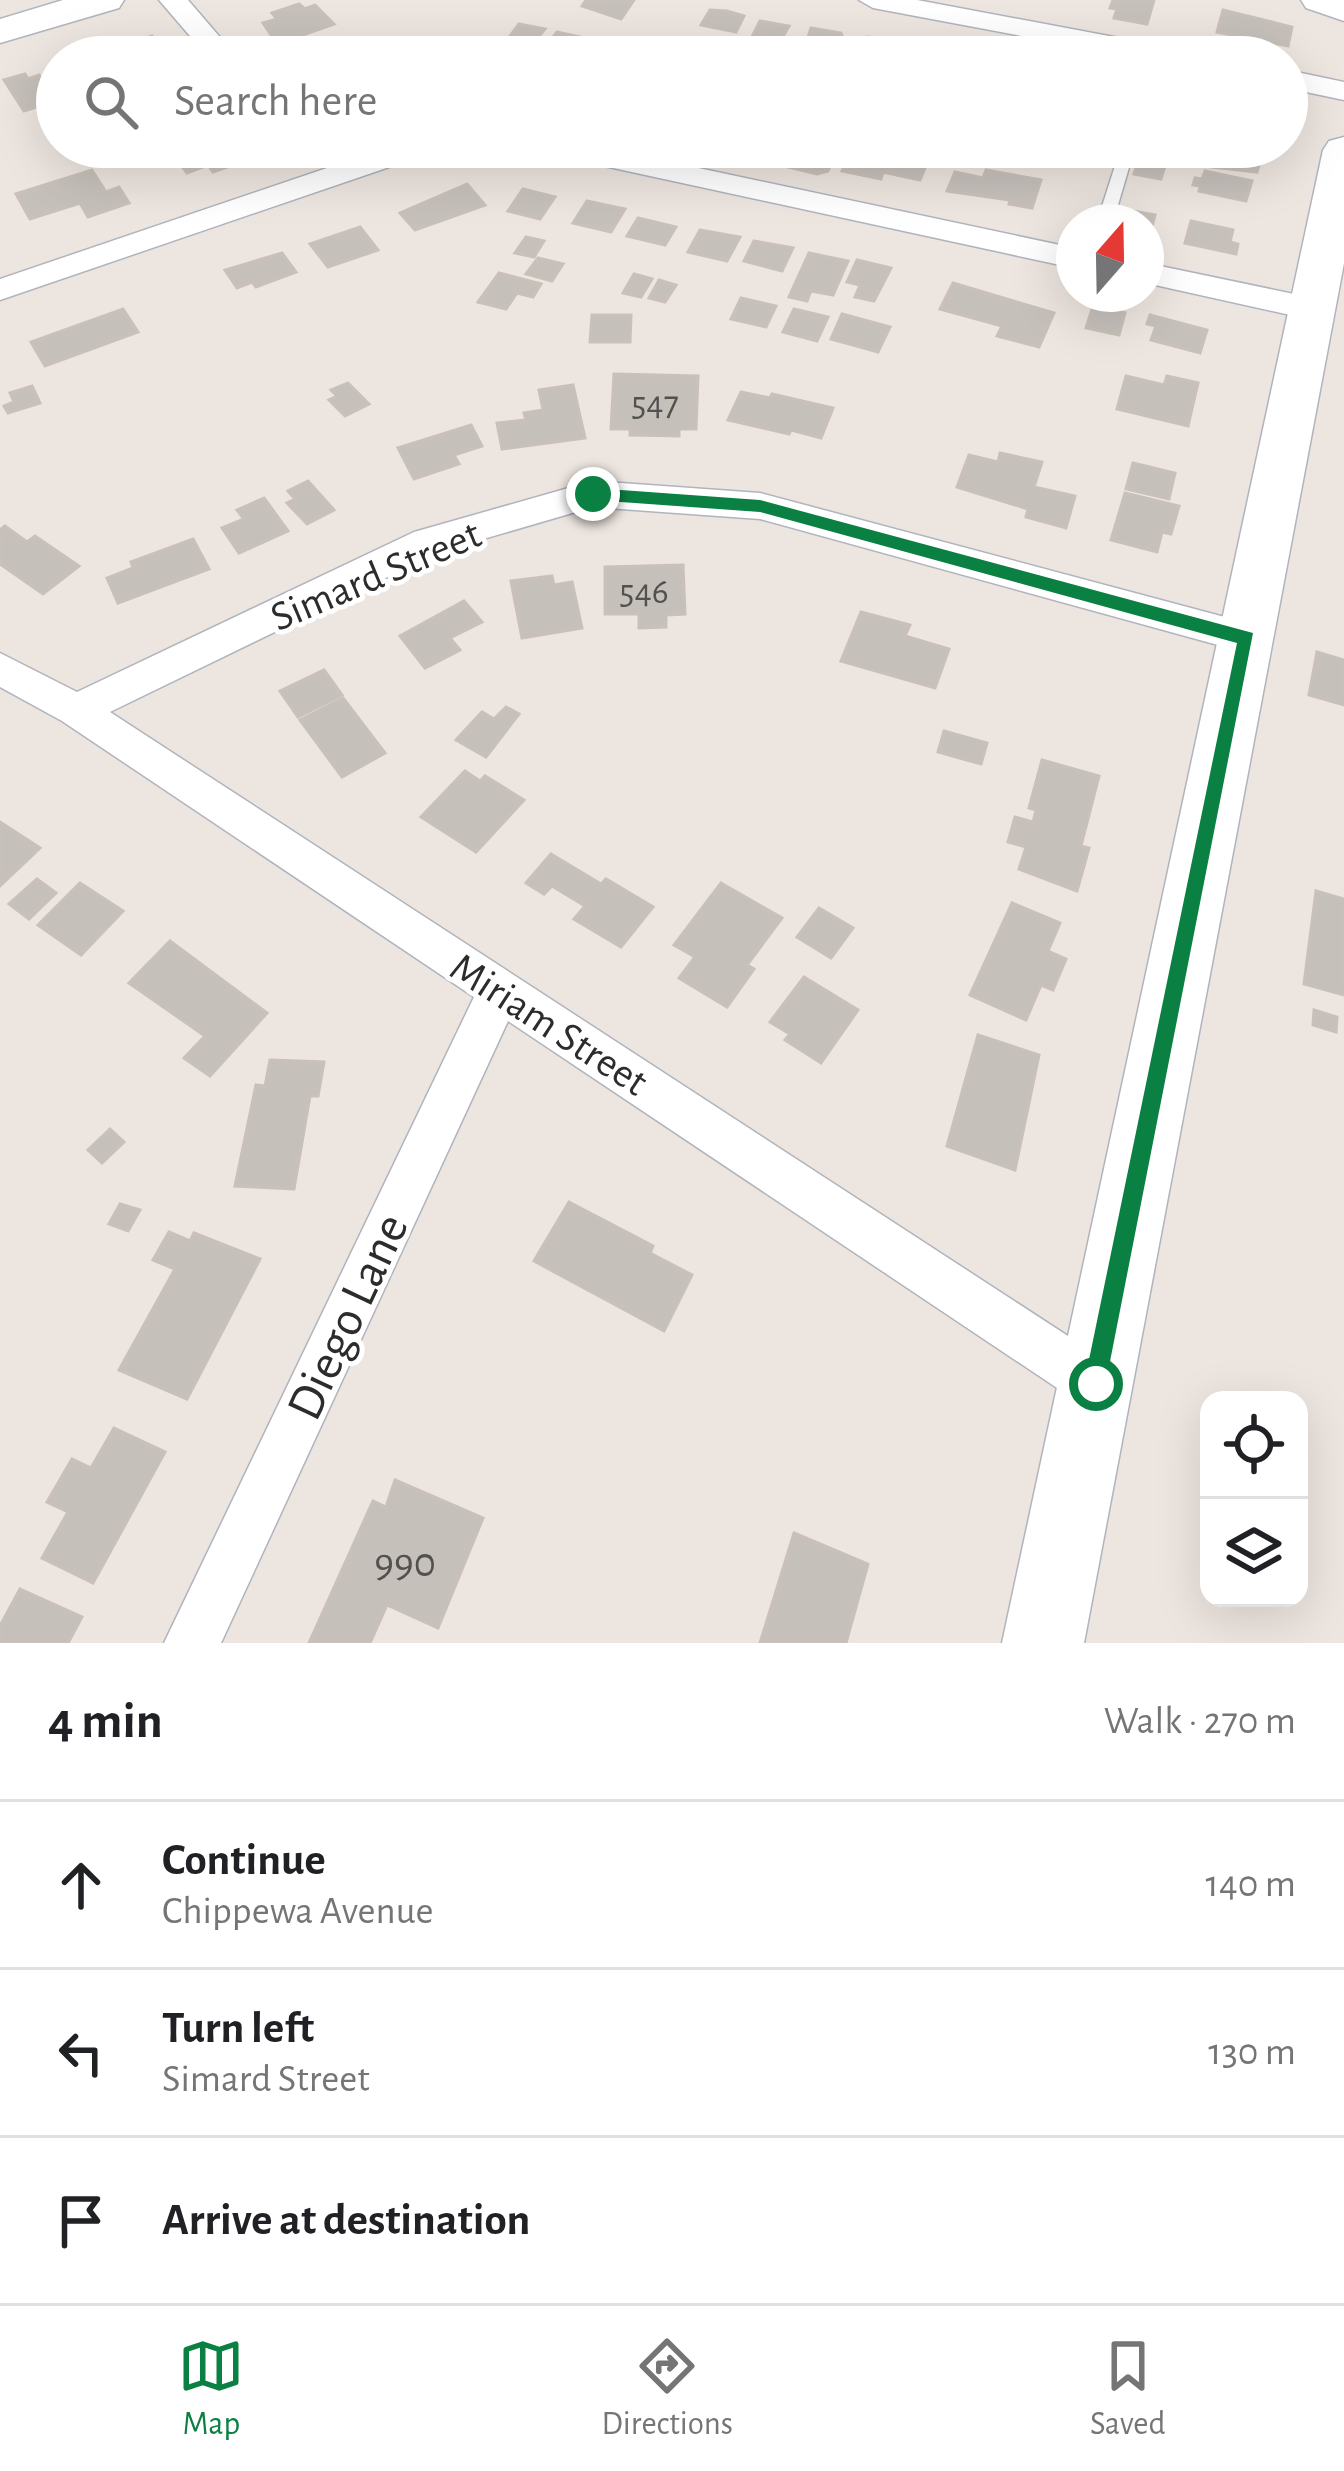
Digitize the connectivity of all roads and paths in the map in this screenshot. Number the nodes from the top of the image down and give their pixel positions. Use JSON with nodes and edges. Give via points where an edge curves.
{"nodes":[{"id":1,"x":105,"y":0,"type":"edge"},
{"id":2,"x":173,"y":0,"type":"edge"},
{"id":3,"x":873,"y":0,"type":"edge"},
{"id":4,"x":1320,"y":0,"type":"edge"},
{"id":5,"x":1344,"y":9,"type":"edge"},
{"id":6,"x":0,"y":31,"type":"edge"},
{"id":7,"x":205,"y":36,"type":"edge"},
{"id":8,"x":1059,"y":36,"type":"edge"},
{"id":9,"x":1308,"y":84,"type":"edge"},
{"id":10,"x":1344,"y":91,"type":"edge"},
{"id":11,"x":1344,"y":150,"type":"edge"},
{"id":12,"x":319,"y":168,"type":"edge"},
{"id":13,"x":354,"y":168,"type":"edge"},
{"id":14,"x":656,"y":168,"type":"edge"},
{"id":15,"x":1122,"y":168,"type":"edge"},
{"id":16,"x":327,"y":177,"type":"junction"},
{"id":17,"x":1111,"y":204,"type":"edge"},
{"id":18,"x":1056,"y":254,"type":"edge"},
{"id":19,"x":1164,"y":277,"type":"edge"},
{"id":20,"x":0,"y":290,"type":"edge"},
{"id":21,"x":1313,"y":309,"type":"junction"},
{"id":22,"x":1247,"y":638,"type":"junction"},
{"id":23,"x":0,"y":668,"type":"edge"},
{"id":24,"x":76,"y":710,"type":"junction"},
{"id":25,"x":500,"y":990,"type":"junction"},
{"id":26,"x":1096,"y":1384,"type":"junction"},
{"id":27,"x":192,"y":1643,"type":"edge"},
{"id":28,"x":1043,"y":1643,"type":"edge"}],
"edges":[{"from":1,"to":6,"type":"street"},
{"from":2,"to":7,"type":"street"},
{"from":3,"to":8,"type":"street"},
{"from":4,"to":5,"type":"street"},
{"from":9,"to":10,"type":"street"},
{"from":11,"to":21,"type":"street"},
{"from":12,"to":16,"type":"street"},
{"from":13,"to":16,"type":"street"},
{"from":14,"to":18,"type":"street"},
{"from":15,"to":17,"type":"lane"},
{"from":16,"to":20,"type":"street"},
{"from":19,"to":21,"type":"street"},
{"from":21,"to":22,"type":"street"},
{"from":22,"to":24,"type":"street","name":"Simard Street","via":[[760,506],[593,494],[427,542]]},
{"from":22,"to":26,"type":"street"},
{"from":23,"to":24,"type":"street","name":"Miriam Street"},
{"from":24,"to":25,"type":"street","name":"Miriam Street"},
{"from":25,"to":26,"type":"street","name":"Miriam Street"},
{"from":25,"to":27,"type":"street","name":"Diego Lane"},
{"from":26,"to":28,"type":"street"}]}
